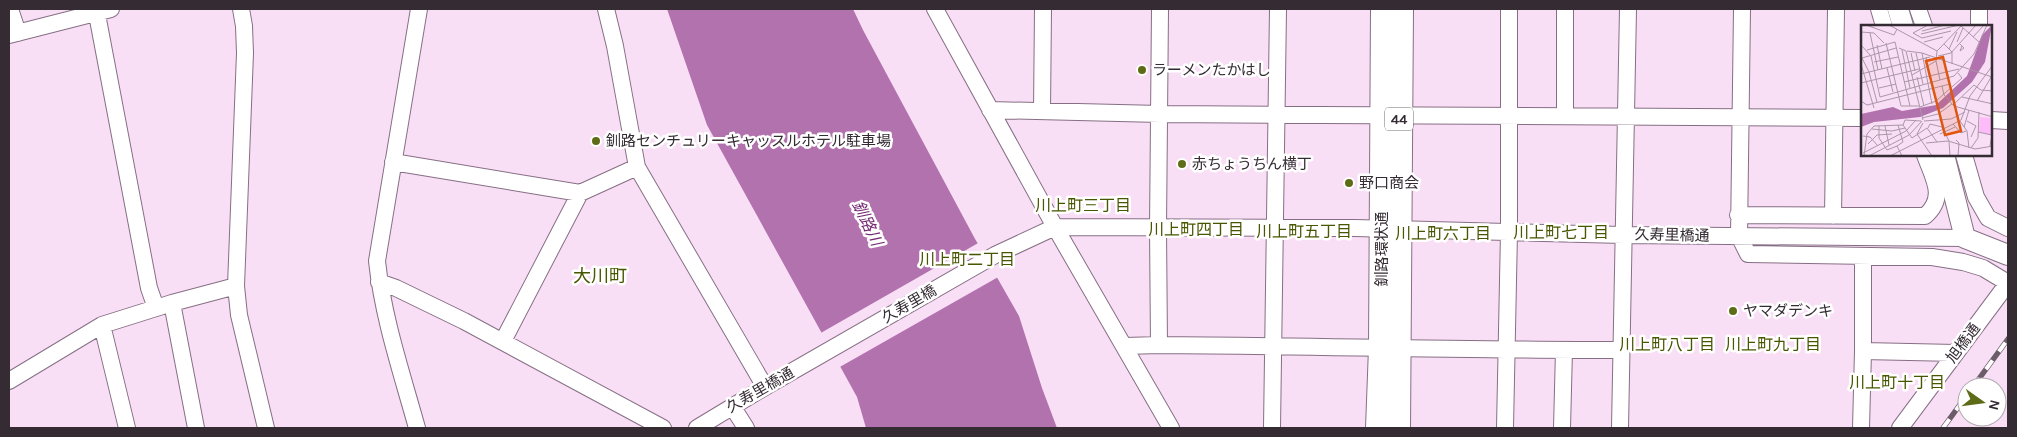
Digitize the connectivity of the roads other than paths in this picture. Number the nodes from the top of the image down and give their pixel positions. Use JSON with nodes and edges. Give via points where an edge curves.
{"nodes":[{"id":1,"x":10,"y":9,"type":"edge"},
{"id":2,"x":240,"y":9,"type":"edge"},
{"id":3,"x":418,"y":9,"type":"edge"},
{"id":4,"x":606,"y":9,"type":"edge"},
{"id":5,"x":935,"y":9,"type":"edge"},
{"id":6,"x":1043,"y":9,"type":"edge"},
{"id":7,"x":1160,"y":9,"type":"edge"},
{"id":8,"x":1278,"y":9,"type":"edge"},
{"id":9,"x":1383,"y":9,"type":"edge"},
{"id":10,"x":1400,"y":9,"type":"edge"},
{"id":11,"x":1509,"y":9,"type":"edge"},
{"id":12,"x":1565,"y":9,"type":"edge"},
{"id":13,"x":1628,"y":9,"type":"edge"},
{"id":14,"x":1742,"y":9,"type":"edge"},
{"id":15,"x":1836,"y":9,"type":"edge"},
{"id":16,"x":1878,"y":9,"type":"edge"},
{"id":17,"x":1898,"y":9,"type":"edge"},
{"id":18,"x":1918,"y":9,"type":"edge"},
{"id":19,"x":1979,"y":9,"type":"edge"},
{"id":20,"x":101,"y":10,"type":"edge"},
{"id":21,"x":1884,"y":25,"type":"edge"},
{"id":22,"x":1903,"y":25,"type":"edge"},
{"id":23,"x":1924,"y":25,"type":"edge"},
{"id":24,"x":1979,"y":25,"type":"edge"},
{"id":25,"x":13,"y":34,"type":"edge"},
{"id":26,"x":990,"y":110,"type":"junction"},
{"id":27,"x":1042,"y":111,"type":"junction"},
{"id":28,"x":1160,"y":114,"type":"junction"},
{"id":29,"x":1277,"y":114,"type":"junction"},
{"id":30,"x":1391,"y":115,"type":"junction"},
{"id":31,"x":1508,"y":115,"type":"junction"},
{"id":32,"x":1565,"y":116,"type":"junction"},
{"id":33,"x":1627,"y":116,"type":"junction"},
{"id":34,"x":1742,"y":118,"type":"junction"},
{"id":35,"x":1834,"y":118,"type":"junction"},
{"id":36,"x":1861,"y":118,"type":"edge"},
{"id":37,"x":1992,"y":120,"type":"edge"},
{"id":38,"x":2008,"y":121,"type":"edge"},
{"id":39,"x":1925,"y":156,"type":"edge"},
{"id":40,"x":1944,"y":156,"type":"edge"},
{"id":41,"x":1964,"y":156,"type":"edge"},
{"id":42,"x":393,"y":162,"type":"junction"},
{"id":43,"x":637,"y":167,"type":"junction"},
{"id":44,"x":580,"y":193,"type":"junction"},
{"id":45,"x":1738,"y":215,"type":"junction"},
{"id":46,"x":1832,"y":216,"type":"junction"},
{"id":47,"x":1055,"y":227,"type":"junction"},
{"id":48,"x":1158,"y":228,"type":"junction"},
{"id":49,"x":1274,"y":228,"type":"junction"},
{"id":50,"x":2008,"y":228,"type":"edge"},
{"id":51,"x":1390,"y":229,"type":"junction"},
{"id":52,"x":1509,"y":232,"type":"junction"},
{"id":53,"x":1624,"y":234,"type":"junction"},
{"id":54,"x":1739,"y":236,"type":"junction"},
{"id":55,"x":1965,"y":238,"type":"junction"},
{"id":56,"x":2008,"y":254,"type":"edge"},
{"id":57,"x":995,"y":255,"type":"joint"},
{"id":58,"x":1863,"y":256,"type":"junction"},
{"id":59,"x":379,"y":282,"type":"junction"},
{"id":60,"x":2008,"y":283,"type":"edge"},
{"id":61,"x":236,"y":286,"type":"junction"},
{"id":62,"x":172,"y":303,"type":"junction"},
{"id":63,"x":156,"y":308,"type":"junction"},
{"id":64,"x":102,"y":325,"type":"junction"},
{"id":65,"x":503,"y":341,"type":"junction"},
{"id":66,"x":1159,"y":344,"type":"junction"},
{"id":67,"x":1125,"y":346,"type":"junction"},
{"id":68,"x":1272,"y":346,"type":"junction"},
{"id":69,"x":1390,"y":348,"type":"junction"},
{"id":70,"x":1506,"y":350,"type":"junction"},
{"id":71,"x":1564,"y":350,"type":"junction"},
{"id":72,"x":1622,"y":350,"type":"junction"},
{"id":73,"x":1863,"y":351,"type":"junction"},
{"id":74,"x":1956,"y":353,"type":"junction"},
{"id":75,"x":823,"y":354,"type":"joint"},
{"id":76,"x":9,"y":381,"type":"edge"},
{"id":77,"x":765,"y":387,"type":"junction"},
{"id":78,"x":732,"y":406,"type":"junction"},
{"id":79,"x":127,"y":428,"type":"edge"},
{"id":80,"x":196,"y":428,"type":"edge"},
{"id":81,"x":266,"y":428,"type":"edge"},
{"id":82,"x":417,"y":428,"type":"edge"},
{"id":83,"x":663,"y":428,"type":"edge"},
{"id":84,"x":697,"y":428,"type":"edge"},
{"id":85,"x":746,"y":428,"type":"edge"},
{"id":86,"x":1171,"y":428,"type":"edge"},
{"id":87,"x":1272,"y":428,"type":"edge"},
{"id":88,"x":1378,"y":428,"type":"edge"},
{"id":89,"x":1398,"y":428,"type":"edge"},
{"id":90,"x":1505,"y":428,"type":"edge"},
{"id":91,"x":1562,"y":428,"type":"edge"},
{"id":92,"x":1620,"y":428,"type":"edge"},
{"id":93,"x":1860,"y":428,"type":"edge"},
{"id":94,"x":1900,"y":428,"type":"edge"}],
"edges":[{"from":1,"to":25,"type":"street"},
{"from":2,"to":61,"type":"street","via":[[245,53]]},
{"from":3,"to":42,"type":"street"},
{"from":4,"to":43,"type":"street"},
{"from":5,"to":26,"type":"street"},
{"from":6,"to":27,"type":"street"},
{"from":7,"to":28,"type":"street"},
{"from":8,"to":29,"type":"street"},
{"from":9,"to":30,"type":"highway","name":"釧路環状通","number":"44"},
{"from":10,"to":30,"type":"highway","name":"釧路環状通","number":"44"},
{"from":11,"to":31,"type":"street"},
{"from":12,"to":32,"type":"street"},
{"from":13,"to":33,"type":"street"},
{"from":14,"to":34,"type":"street"},
{"from":15,"to":35,"type":"street"},
{"from":16,"to":21,"type":"street"},
{"from":17,"to":22,"type":"main road"},
{"from":18,"to":23,"type":"street"},
{"from":19,"to":24,"type":"street"},
{"from":20,"to":25,"type":"street"},
{"from":20,"to":63,"type":"street","via":[[149,288]]},
{"from":26,"to":27,"type":"street"},
{"from":26,"to":47,"type":"street"},
{"from":27,"to":28,"type":"street"},
{"from":28,"to":29,"type":"street"},
{"from":28,"to":48,"type":"street"},
{"from":29,"to":30,"type":"street"},
{"from":29,"to":49,"type":"street"},
{"from":30,"to":31,"type":"street"},
{"from":30,"to":51,"type":"highway","name":"釧路環状通","number":"44"},
{"from":31,"to":32,"type":"street"},
{"from":31,"to":52,"type":"street"},
{"from":32,"to":33,"type":"street"},
{"from":33,"to":34,"type":"street"},
{"from":33,"to":53,"type":"street"},
{"from":34,"to":35,"type":"street"},
{"from":34,"to":45,"type":"street"},
{"from":35,"to":36,"type":"street"},
{"from":35,"to":46,"type":"street"},
{"from":37,"to":38,"type":"street"},
{"from":39,"to":46,"type":"street","via":[[1937,188],[1937,202],[1925,216]]},
{"from":40,"to":55,"type":"main road"},
{"from":41,"to":50,"type":"street","via":[[1976,197],[1988,218]]},
{"from":42,"to":44,"type":"street"},
{"from":42,"to":59,"type":"street","via":[[376,261]]},
{"from":43,"to":44,"type":"street"},
{"from":43,"to":77,"type":"street"},
{"from":44,"to":65,"type":"street"},
{"from":45,"to":46,"type":"street"},
{"from":45,"to":54,"type":"street"},
{"from":47,"to":48,"type":"street","name":"久寿里橋通"},
{"from":47,"to":57,"type":"street","name":"久寿里橋通"},
{"from":47,"to":67,"type":"street"},
{"from":48,"to":49,"type":"street","name":"久寿里橋通"},
{"from":48,"to":66,"type":"street"},
{"from":49,"to":51,"type":"street","name":"久寿里橋通"},
{"from":49,"to":68,"type":"street"},
{"from":51,"to":52,"type":"street","name":"久寿里橋通"},
{"from":51,"to":69,"type":"highway","name":"釧路環状通","number":"44"},
{"from":52,"to":53,"type":"street","name":"久寿里橋通"},
{"from":52,"to":70,"type":"street"},
{"from":53,"to":54,"type":"street","name":"久寿里橋通"},
{"from":53,"to":72,"type":"street"},
{"from":54,"to":55,"type":"street","name":"久寿里橋通"},
{"from":54,"to":58,"type":"street","via":[[1748,254]]},
{"from":55,"to":56,"type":"main road"},
{"from":57,"to":75,"type":"street","name":"久寿里橋"},
{"from":58,"to":60,"type":"street","via":[[1932,257],[1963,262],[1983,268]]},
{"from":58,"to":73,"type":"street"},
{"from":59,"to":65,"type":"street"},
{"from":59,"to":82,"type":"street"},
{"from":60,"to":74,"type":"street","name":"旭橋通"},
{"from":61,"to":62,"type":"street"},
{"from":61,"to":81,"type":"street","via":[[239,315]]},
{"from":62,"to":63,"type":"street"},
{"from":62,"to":80,"type":"street"},
{"from":63,"to":64,"type":"street"},
{"from":64,"to":76,"type":"street"},
{"from":64,"to":79,"type":"street"},
{"from":65,"to":83,"type":"street"},
{"from":66,"to":67,"type":"street"},
{"from":66,"to":68,"type":"street"},
{"from":67,"to":86,"type":"street"},
{"from":68,"to":69,"type":"street"},
{"from":68,"to":87,"type":"street"},
{"from":69,"to":70,"type":"street"},
{"from":69,"to":88,"type":"highway","name":"釧路環状通","number":"44"},
{"from":69,"to":89,"type":"highway","name":"釧路環状通","number":"44"},
{"from":70,"to":71,"type":"street"},
{"from":70,"to":90,"type":"street"},
{"from":71,"to":72,"type":"street"},
{"from":71,"to":91,"type":"street"},
{"from":72,"to":92,"type":"street"},
{"from":73,"to":74,"type":"street"},
{"from":73,"to":93,"type":"street"},
{"from":74,"to":94,"type":"street","name":"旭橋通"},
{"from":75,"to":77,"type":"street","name":"久寿里橋通"},
{"from":77,"to":78,"type":"street","name":"久寿里橋通"},
{"from":78,"to":84,"type":"street","name":"久寿里橋通"},
{"from":78,"to":85,"type":"street"}]}
